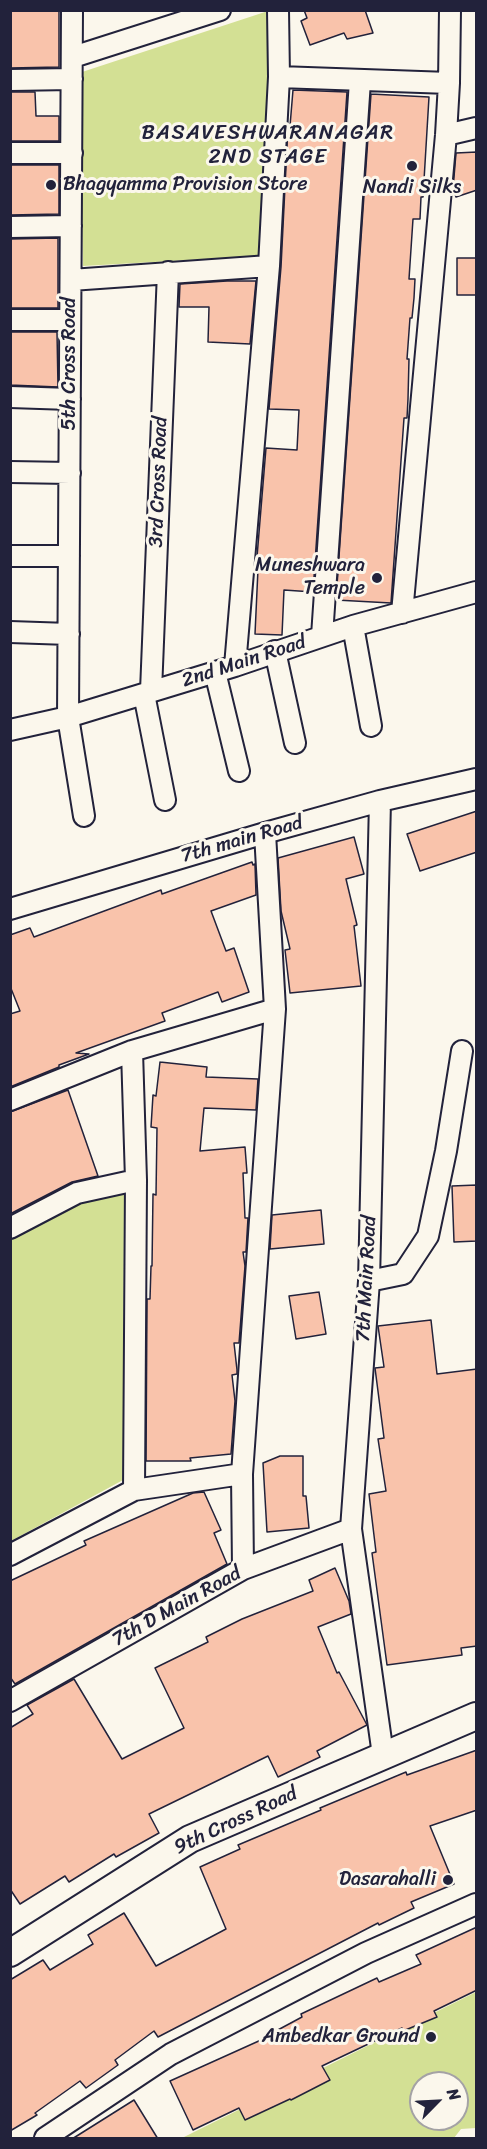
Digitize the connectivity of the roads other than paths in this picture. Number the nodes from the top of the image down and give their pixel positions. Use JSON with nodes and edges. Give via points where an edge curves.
{"nodes":[{"id":1,"x":72,"y":10,"type":"edge"},
{"id":2,"x":220,"y":10,"type":"edge"},
{"id":3,"x":278,"y":10,"type":"edge"},
{"id":4,"x":450,"y":10,"type":"edge"},
{"id":5,"x":73,"y":57,"type":"junction"},
{"id":6,"x":279,"y":77,"type":"junction"},
{"id":7,"x":72,"y":79,"type":"junction"},
{"id":8,"x":10,"y":80,"type":"edge"},
{"id":9,"x":360,"y":81,"type":"junction"},
{"id":10,"x":449,"y":83,"type":"junction"},
{"id":11,"x":477,"y":128,"type":"edge"},
{"id":12,"x":446,"y":135,"type":"junction"},
{"id":13,"x":10,"y":153,"type":"edge"},
{"id":14,"x":72,"y":153,"type":"junction"},
{"id":15,"x":71,"y":226,"type":"junction"},
{"id":16,"x":10,"y":227,"type":"edge"},
{"id":17,"x":269,"y":266,"type":"junction"},
{"id":18,"x":168,"y":272,"type":"junction"},
{"id":19,"x":71,"y":280,"type":"junction"},
{"id":20,"x":10,"y":320,"type":"edge"},
{"id":21,"x":70,"y":320,"type":"junction"},
{"id":22,"x":10,"y":397,"type":"edge"},
{"id":23,"x":70,"y":399,"type":"junction"},
{"id":24,"x":10,"y":472,"type":"edge"},
{"id":25,"x":69,"y":473,"type":"junction"},
{"id":26,"x":10,"y":556,"type":"edge"},
{"id":27,"x":69,"y":556,"type":"junction"},
{"id":28,"x":477,"y":592,"type":"edge"},
{"id":29,"x":402,"y":613,"type":"junction"},
{"id":30,"x":353,"y":626,"type":"junction"},
{"id":31,"x":10,"y":632,"type":"edge"},
{"id":32,"x":69,"y":634,"type":"junction"},
{"id":33,"x":322,"y":636,"type":"junction"},
{"id":34,"x":275,"y":651,"type":"junction"},
{"id":35,"x":235,"y":666,"type":"junction"},
{"id":36,"x":215,"y":672,"type":"junction"},
{"id":37,"x":147,"y":693,"type":"junction"},
{"id":38,"x":68,"y":717,"type":"junction"},
{"id":39,"x":371,"y":726,"type":"dead end"},
{"id":40,"x":10,"y":730,"type":"edge"},
{"id":41,"x":295,"y":743,"type":"dead end"},
{"id":42,"x":239,"y":771,"type":"dead end"},
{"id":43,"x":477,"y":779,"type":"edge"},
{"id":44,"x":165,"y":800,"type":"dead end"},
{"id":45,"x":380,"y":801,"type":"junction"},
{"id":46,"x":84,"y":816,"type":"dead end"},
{"id":47,"x":265,"y":833,"type":"junction"},
{"id":48,"x":10,"y":909,"type":"edge"},
{"id":49,"x":275,"y":1009,"type":"junction"},
{"id":50,"x":132,"y":1051,"type":"junction"},
{"id":51,"x":462,"y":1051,"type":"dead end"},
{"id":52,"x":10,"y":1100,"type":"edge"},
{"id":53,"x":136,"y":1180,"type":"junction"},
{"id":54,"x":10,"y":1228,"type":"edge"},
{"id":55,"x":369,"y":1281,"type":"junction"},
{"id":56,"x":242,"y":1474,"type":"junction"},
{"id":57,"x":134,"y":1490,"type":"junction"},
{"id":58,"x":351,"y":1529,"type":"junction"},
{"id":59,"x":10,"y":1555,"type":"edge"},
{"id":60,"x":243,"y":1569,"type":"junction"},
{"id":61,"x":10,"y":1701,"type":"edge"},
{"id":62,"x":477,"y":1716,"type":"edge"},
{"id":63,"x":383,"y":1755,"type":"junction"},
{"id":64,"x":477,"y":1904,"type":"edge"},
{"id":65,"x":10,"y":1953,"type":"edge"},
{"id":66,"x":45,"y":2139,"type":"edge"}],
"edges":[{"from":1,"to":5,"type":"street","name":"5th Cross Road"},
{"from":2,"to":5,"type":"street"},
{"from":3,"to":6,"type":"street"},
{"from":4,"to":10,"type":"street"},
{"from":5,"to":7,"type":"street","name":"5th Cross Road"},
{"from":6,"to":9,"type":"street"},
{"from":6,"to":17,"type":"street"},
{"from":7,"to":8,"type":"street"},
{"from":7,"to":14,"type":"street","name":"5th Cross Road"},
{"from":9,"to":10,"type":"street"},
{"from":9,"to":33,"type":"street"},
{"from":10,"to":12,"type":"street"},
{"from":11,"to":12,"type":"street"},
{"from":12,"to":29,"type":"street"},
{"from":13,"to":14,"type":"street"},
{"from":14,"to":15,"type":"street","name":"5th Cross Road"},
{"from":15,"to":16,"type":"street"},
{"from":15,"to":19,"type":"street","name":"5th Cross Road"},
{"from":17,"to":18,"type":"street"},
{"from":17,"to":35,"type":"street"},
{"from":18,"to":19,"type":"street"},
{"from":18,"to":37,"type":"street","name":"3rd Cross Road"},
{"from":19,"to":21,"type":"street","name":"5th Cross Road"},
{"from":20,"to":21,"type":"street"},
{"from":21,"to":23,"type":"street","name":"5th Cross Road"},
{"from":22,"to":23,"type":"street"},
{"from":23,"to":25,"type":"street","name":"5th Cross Road"},
{"from":24,"to":25,"type":"street"},
{"from":25,"to":27,"type":"street","name":"5th Cross Road"},
{"from":26,"to":27,"type":"street"},
{"from":27,"to":32,"type":"street","name":"5th Cross Road"},
{"from":28,"to":29,"type":"street","name":"2nd Main Road"},
{"from":29,"to":30,"type":"street","name":"2nd Main Road"},
{"from":30,"to":33,"type":"street","name":"2nd Main Road"},
{"from":30,"to":39,"type":"street"},
{"from":31,"to":32,"type":"street"},
{"from":32,"to":38,"type":"street","name":"5th Cross Road"},
{"from":33,"to":34,"type":"street","name":"2nd Main Road"},
{"from":34,"to":35,"type":"street","name":"2nd Main Road"},
{"from":34,"to":41,"type":"street"},
{"from":35,"to":36,"type":"street","name":"2nd Main Road"},
{"from":36,"to":37,"type":"street","name":"2nd Main Road"},
{"from":36,"to":42,"type":"street"},
{"from":37,"to":38,"type":"street","name":"2nd Main Road"},
{"from":37,"to":44,"type":"street","name":"3rd Cross Road"},
{"from":38,"to":40,"type":"street","name":"2nd Main Road"},
{"from":38,"to":46,"type":"street","name":"5th Cross Road"},
{"from":43,"to":45,"type":"street","name":"7th main Road"},
{"from":45,"to":47,"type":"street","name":"7th main Road"},
{"from":45,"to":55,"type":"street","name":"7th Main Road"},
{"from":47,"to":48,"type":"street","name":"7th main Road"},
{"from":47,"to":49,"type":"street"},
{"from":49,"to":50,"type":"street"},
{"from":49,"to":56,"type":"street"},
{"from":50,"to":52,"type":"street"},
{"from":50,"to":53,"type":"street"},
{"from":51,"to":55,"type":"street","via":[[428,1236],[403,1274]]},
{"from":53,"to":54,"type":"street","via":[[77,1193]]},
{"from":53,"to":57,"type":"street"},
{"from":55,"to":58,"type":"street","name":"7th Main Road"},
{"from":56,"to":57,"type":"street"},
{"from":56,"to":60,"type":"street"},
{"from":57,"to":59,"type":"street"},
{"from":58,"to":60,"type":"street","name":"7th D Main Road"},
{"from":58,"to":63,"type":"street","name":"7th Main Road"},
{"from":60,"to":61,"type":"street","name":"7th D Main Road"},
{"from":62,"to":63,"type":"street","name":"9th Cross Road"},
{"from":63,"to":65,"type":"street","name":"9th Cross Road","via":[[190,1839]]},
{"from":64,"to":66,"type":"street","via":[[366,1953],[171,2054]]}]}
